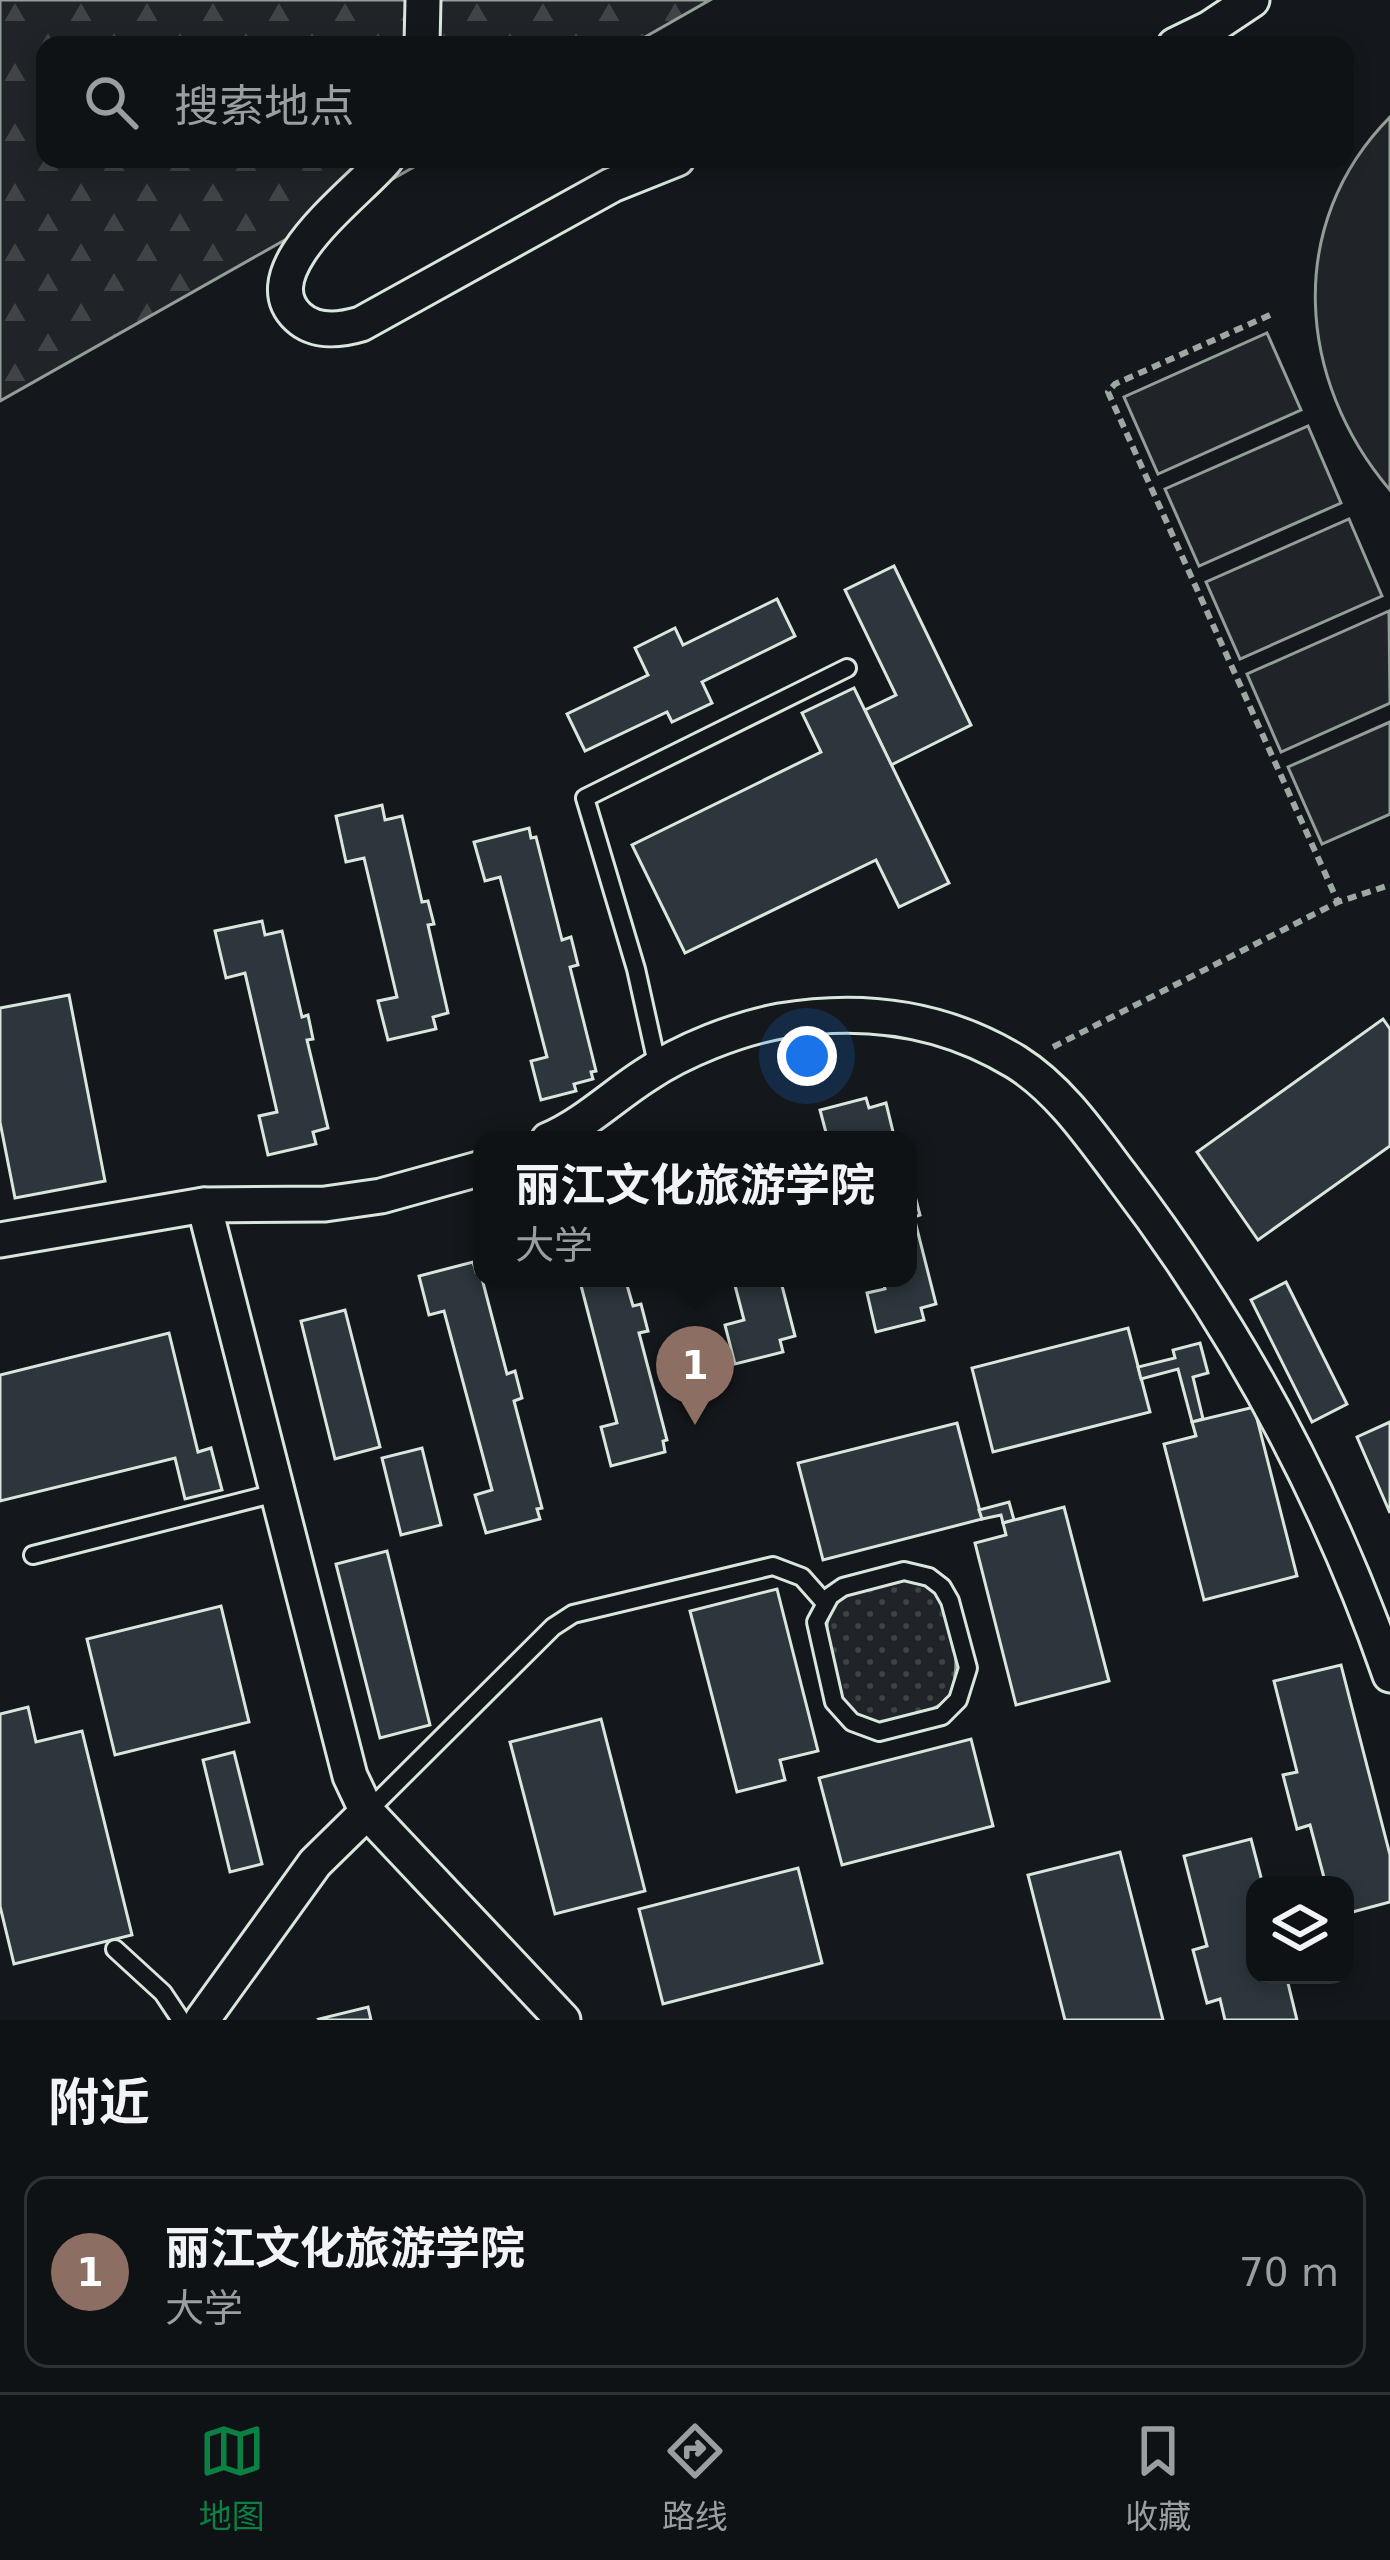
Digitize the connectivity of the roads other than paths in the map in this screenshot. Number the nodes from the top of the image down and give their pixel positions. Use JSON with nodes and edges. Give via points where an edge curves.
{"nodes":[{"id":1,"x":423,"y":0,"type":"edge"},
{"id":2,"x":1252,"y":0,"type":"edge"},
{"id":3,"x":422,"y":36,"type":"edge"},
{"id":4,"x":1194,"y":36,"type":"edge"},
{"id":5,"x":377,"y":168,"type":"edge"},
{"id":6,"x":654,"y":168,"type":"edge"},
{"id":7,"x":847,"y":668,"type":"dead end"},
{"id":8,"x":658,"y":1068,"type":"junction"},
{"id":9,"x":569,"y":1131,"type":"edge"},
{"id":10,"x":473,"y":1171,"type":"edge"},
{"id":11,"x":203,"y":1205,"type":"junction"},
{"id":12,"x":0,"y":1240,"type":"edge"},
{"id":13,"x":277,"y":1493,"type":"junction"},
{"id":14,"x":33,"y":1555,"type":"dead end"},
{"id":15,"x":825,"y":1603,"type":"junction"},
{"id":16,"x":1390,"y":1675,"type":"edge"},
{"id":17,"x":368,"y":1812,"type":"junction"},
{"id":18,"x":116,"y":1949,"type":"dead end"},
{"id":19,"x":182,"y":2020,"type":"edge"},
{"id":20,"x":202,"y":2020,"type":"edge"},
{"id":21,"x":563,"y":2020,"type":"edge"}],
"edges":[{"from":1,"to":3,"type":"street"},
{"from":2,"to":4,"type":"street"},
{"from":5,"to":6,"type":"street","via":[[314,230],[290,273],[292,310],[311,326],[361,324]]},
{"from":7,"to":8,"type":"lane","via":[[585,798]]},
{"from":8,"to":9,"type":"street"},
{"from":8,"to":16,"type":"street","via":[[782,1021],[890,1015],[954,1031],[1051,1088],[1232,1336],[1314,1490]]},
{"from":10,"to":11,"type":"street","via":[[325,1204]]},
{"from":11,"to":12,"type":"street"},
{"from":11,"to":13,"type":"street"},
{"from":13,"to":14,"type":"lane"},
{"from":13,"to":17,"type":"street","via":[[350,1776]]},
{"from":15,"to":15,"type":"lane","via":[[843,1587],[904,1571],[929,1577],[950,1601],[968,1668],[958,1700],[942,1716],[879,1732],[852,1722],[834,1702],[816,1635]]},
{"from":15,"to":17,"type":"lane","via":[[802,1577],[772,1566],[573,1614]]},
{"from":17,"to":20,"type":"street","via":[[315,1863]]},
{"from":17,"to":21,"type":"street"},
{"from":18,"to":19,"type":"lane"}]}
